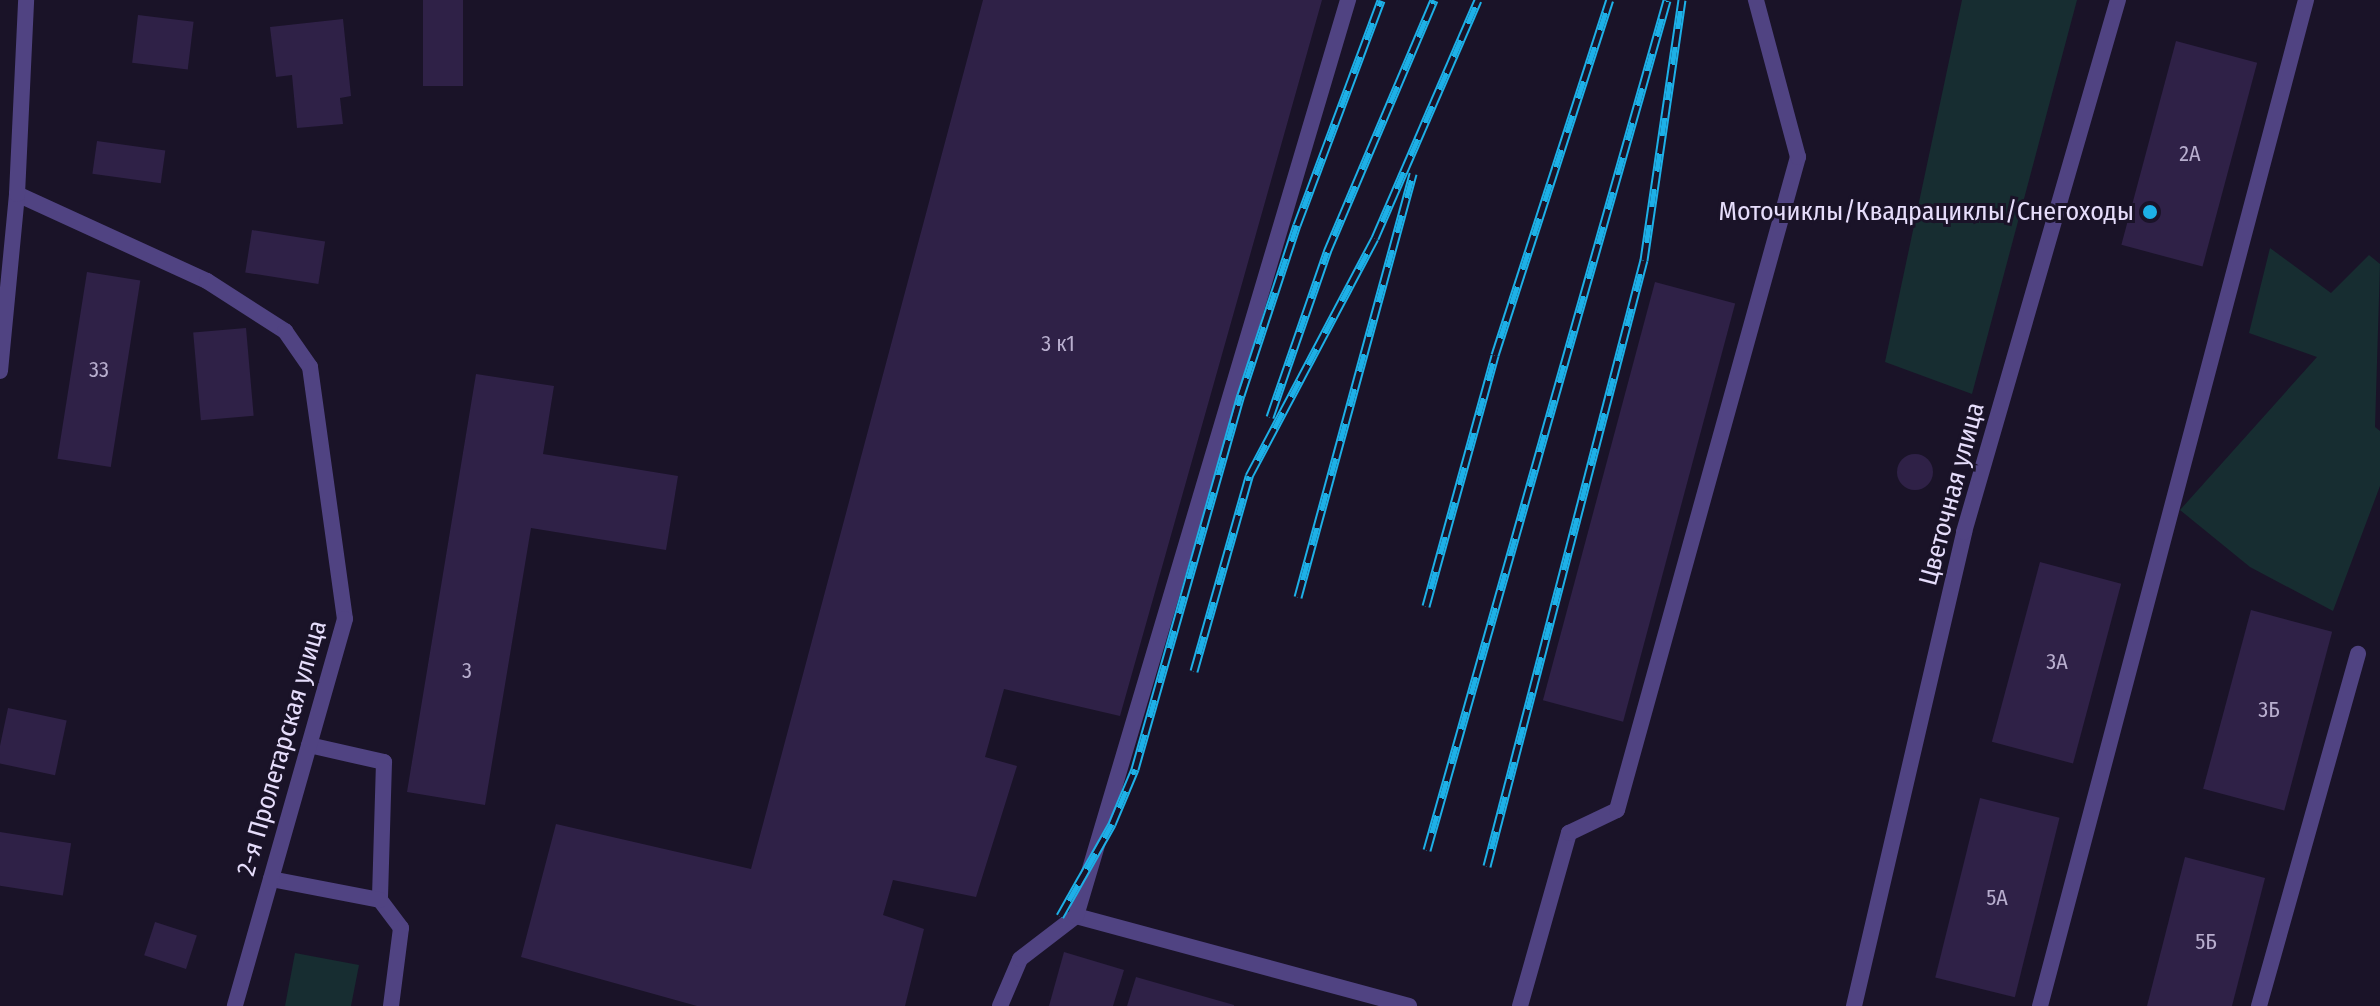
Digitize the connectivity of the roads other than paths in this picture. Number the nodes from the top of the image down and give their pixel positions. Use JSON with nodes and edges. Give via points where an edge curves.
{"nodes":[{"id":1,"x":26,"y":0,"type":"edge"},
{"id":2,"x":1348,"y":0,"type":"edge"},
{"id":3,"x":1756,"y":0,"type":"edge"},
{"id":4,"x":2118,"y":0,"type":"edge"},
{"id":5,"x":2306,"y":0,"type":"edge"},
{"id":6,"x":17,"y":194,"type":"junction"},
{"id":7,"x":0,"y":371,"type":"edge"},
{"id":8,"x":2358,"y":654,"type":"dead end"},
{"id":9,"x":309,"y":745,"type":"junction"},
{"id":10,"x":271,"y":879,"type":"junction"},
{"id":11,"x":380,"y":900,"type":"junction"},
{"id":12,"x":1076,"y":916,"type":"junction"},
{"id":13,"x":235,"y":1006,"type":"edge"},
{"id":14,"x":391,"y":1006,"type":"edge"},
{"id":15,"x":1000,"y":1006,"type":"edge"},
{"id":16,"x":1409,"y":1006,"type":"edge"},
{"id":17,"x":1520,"y":1006,"type":"edge"},
{"id":18,"x":1854,"y":1006,"type":"edge"},
{"id":19,"x":2040,"y":1006,"type":"edge"},
{"id":20,"x":2259,"y":1006,"type":"edge"}],
"edges":[{"from":1,"to":6,"type":"street"},
{"from":2,"to":12,"type":"street"},
{"from":3,"to":17,"type":"street","via":[[1798,157],[1617,810],[1569,833]]},
{"from":4,"to":18,"type":"street","name":"Цветочная улица","via":[[1964,532]]},
{"from":5,"to":19,"type":"street"},
{"from":6,"to":7,"type":"street"},
{"from":6,"to":9,"type":"street","name":"2-я Пролетарская улица","via":[[207,281],[285,331],[310,367],[345,619]]},
{"from":8,"to":20,"type":"street"},
{"from":9,"to":10,"type":"street","name":"2-я Пролетарская улица"},
{"from":9,"to":11,"type":"street","via":[[384,762]]},
{"from":10,"to":11,"type":"street"},
{"from":10,"to":13,"type":"street","name":"2-я Пролетарская улица"},
{"from":11,"to":14,"type":"street","via":[[401,928]]},
{"from":12,"to":15,"type":"street","via":[[1020,959]]},
{"from":12,"to":16,"type":"street"}]}
